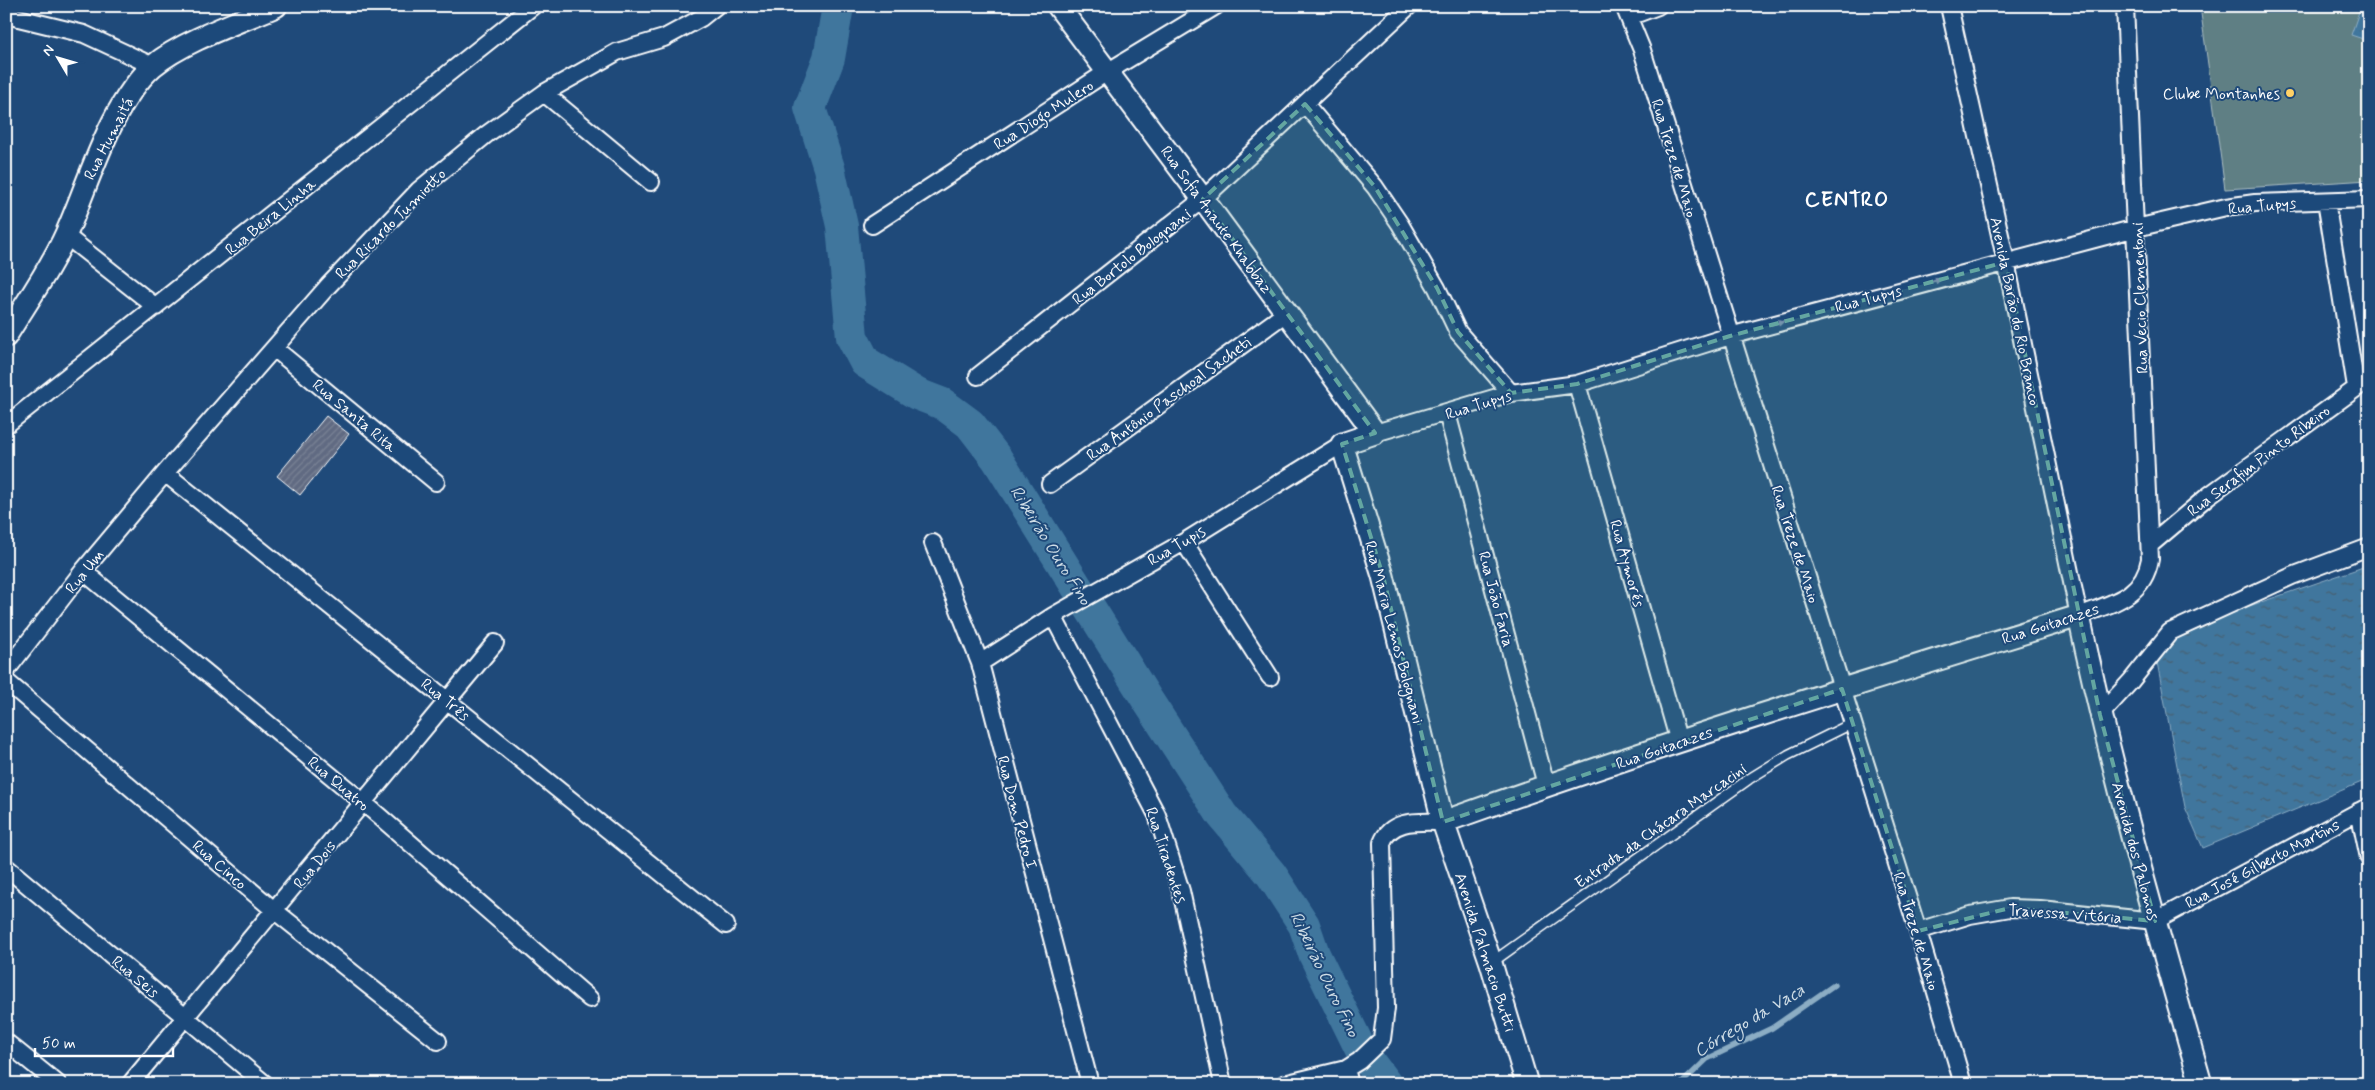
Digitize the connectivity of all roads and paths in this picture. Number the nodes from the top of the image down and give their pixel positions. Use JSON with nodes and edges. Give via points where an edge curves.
{"nodes":[{"id":1,"x":276,"y":6,"type":"edge"},
{"id":2,"x":533,"y":6,"type":"edge"},
{"id":3,"x":716,"y":6,"type":"edge"},
{"id":4,"x":1058,"y":6,"type":"edge"},
{"id":5,"x":1216,"y":6,"type":"edge"},
{"id":6,"x":1409,"y":6,"type":"edge"},
{"id":7,"x":1658,"y":6,"type":"edge"},
{"id":8,"x":1949,"y":6,"type":"edge"},
{"id":9,"x":2125,"y":6,"type":"edge"},
{"id":10,"x":1627,"y":12,"type":"edge"},
{"id":11,"x":6,"y":15,"type":"edge"},
{"id":12,"x":153,"y":66,"type":"junction"},
{"id":13,"x":1107,"y":72,"type":"junction"},
{"id":14,"x":544,"y":93,"type":"junction"},
{"id":15,"x":1305,"y":104,"type":"junction"},
{"id":16,"x":651,"y":182,"type":"dead end"},
{"id":17,"x":1204,"y":199,"type":"junction"},
{"id":18,"x":2369,"y":199,"type":"edge"},
{"id":19,"x":2326,"y":200,"type":"junction"},
{"id":20,"x":872,"y":225,"type":"dead end"},
{"id":21,"x":2136,"y":228,"type":"junction"},
{"id":22,"x":65,"y":235,"type":"junction"},
{"id":23,"x":2006,"y":262,"type":"junction"},
{"id":24,"x":156,"y":308,"type":"junction"},
{"id":25,"x":1286,"y":313,"type":"junction"},
{"id":26,"x":6,"y":336,"type":"edge"},
{"id":27,"x":1730,"y":336,"type":"junction"},
{"id":28,"x":274,"y":348,"type":"junction"},
{"id":29,"x":978,"y":376,"type":"dead end"},
{"id":30,"x":2362,"y":383,"type":"edge"},
{"id":31,"x":1577,"y":384,"type":"junction"},
{"id":32,"x":1511,"y":393,"type":"junction"},
{"id":33,"x":1447,"y":413,"type":"junction"},
{"id":34,"x":6,"y":425,"type":"edge"},
{"id":35,"x":1375,"y":434,"type":"junction"},
{"id":36,"x":1342,"y":444,"type":"junction"},
{"id":37,"x":165,"y":473,"type":"junction"},
{"id":38,"x":436,"y":482,"type":"dead end"},
{"id":39,"x":1050,"y":484,"type":"dead end"},
{"id":40,"x":1184,"y":542,"type":"junction"},
{"id":41,"x":933,"y":543,"type":"dead end"},
{"id":42,"x":2150,"y":545,"type":"junction"},
{"id":43,"x":2369,"y":547,"type":"edge"},
{"id":44,"x":84,"y":571,"type":"junction"},
{"id":45,"x":2137,"y":588,"type":"joint"},
{"id":46,"x":1053,"y":616,"type":"junction"},
{"id":47,"x":2079,"y":616,"type":"junction"},
{"id":48,"x":30,"y":640,"type":"junction"},
{"id":49,"x":496,"y":643,"type":"dead end"},
{"id":50,"x":6,"y":654,"type":"edge"},
{"id":51,"x":980,"y":663,"type":"junction"},
{"id":52,"x":6,"y":671,"type":"edge"},
{"id":53,"x":1270,"y":677,"type":"dead end"},
{"id":54,"x":6,"y":681,"type":"edge"},
{"id":55,"x":1842,"y":688,"type":"junction"},
{"id":56,"x":448,"y":701,"type":"junction"},
{"id":57,"x":2100,"y":715,"type":"junction"},
{"id":58,"x":1853,"y":723,"type":"junction"},
{"id":59,"x":1679,"y":742,"type":"junction"},
{"id":60,"x":1546,"y":785,"type":"junction"},
{"id":61,"x":364,"y":803,"type":"junction"},
{"id":62,"x":2364,"y":808,"type":"edge"},
{"id":63,"x":1442,"y":822,"type":"junction"},
{"id":64,"x":2369,"y":858,"type":"edge"},
{"id":65,"x":6,"y":867,"type":"edge"},
{"id":66,"x":275,"y":911,"type":"junction"},
{"id":67,"x":2155,"y":921,"type":"junction"},
{"id":68,"x":726,"y":925,"type":"dead end"},
{"id":69,"x":1918,"y":931,"type":"junction"},
{"id":70,"x":1491,"y":963,"type":"junction"},
{"id":71,"x":590,"y":999,"type":"dead end"},
{"id":72,"x":185,"y":1017,"type":"junction"},
{"id":73,"x":438,"y":1041,"type":"dead end"},
{"id":74,"x":6,"y":1042,"type":"edge"},
{"id":75,"x":1352,"y":1071,"type":"edge"},
{"id":76,"x":58,"y":1084,"type":"edge"},
{"id":77,"x":130,"y":1084,"type":"edge"},
{"id":78,"x":266,"y":1084,"type":"edge"},
{"id":79,"x":1090,"y":1084,"type":"edge"},
{"id":80,"x":1223,"y":1084,"type":"edge"},
{"id":81,"x":1284,"y":1084,"type":"edge"},
{"id":82,"x":1527,"y":1084,"type":"edge"},
{"id":83,"x":1963,"y":1084,"type":"edge"},
{"id":84,"x":2201,"y":1084,"type":"edge"}],
"edges":[{"from":1,"to":12,"type":"street","name":"Rua Humaitá","via":[[178,50]]},
{"from":2,"to":24,"type":"street","name":"Rua Beira Linha"},
{"from":3,"to":14,"type":"street","name":"Rua Ricardo Tumiotto","via":[[664,38],[617,52]]},
{"from":4,"to":13,"type":"street","name":"Rua Sofia Anaute Khabbaz"},
{"from":5,"to":13,"type":"street","name":"Rua Diogo Mulero"},
{"from":6,"to":15,"type":"street","name":"Rua Bortolo Bolognani"},
{"from":7,"to":10,"type":"street"},
{"from":8,"to":23,"type":"street","name":"Avenida Barão do Rio Branco"},
{"from":9,"to":21,"type":"street","name":"Rua Vecio Clementoni"},
{"from":10,"to":27,"type":"street","name":"Rua Treze de Maio","via":[[1642,50]]},
{"from":11,"to":12,"type":"street","via":[[84,34]]},
{"from":12,"to":22,"type":"street","name":"Rua Humaitá","via":[[135,86],[97,155]]},
{"from":13,"to":17,"type":"street","name":"Rua Sofia Anaute Khabbaz"},
{"from":13,"to":20,"type":"street","name":"Rua Diogo Mulero"},
{"from":14,"to":16,"type":"street"},
{"from":14,"to":28,"type":"street","name":"Rua Ricardo Tumiotto","via":[[486,134],[419,190],[354,257]]},
{"from":15,"to":17,"type":"street","name":"Rua Bortolo Bolognani"},
{"from":15,"to":32,"type":"street","via":[[1375,187],[1433,280],[1458,332]]},
{"from":17,"to":25,"type":"street","name":"Rua Sofia Anaute Khabbaz"},
{"from":17,"to":29,"type":"street","name":"Rua Bortolo Bolognani"},
{"from":18,"to":19,"type":"street","name":"Rua Tupys"},
{"from":19,"to":21,"type":"street","name":"Rua Tupys","via":[[2226,207]]},
{"from":19,"to":30,"type":"street"},
{"from":21,"to":23,"type":"street","name":"Rua Tupys"},
{"from":21,"to":42,"type":"street","name":"Rua Vecio Clementoni"},
{"from":22,"to":24,"type":"street"},
{"from":22,"to":26,"type":"street","name":"Rua Humaitá"},
{"from":27,"to":23,"type":"street","name":"Rua Tupys","one_way":true},
{"from":23,"to":47,"type":"street","name":"Avenida Barão do Rio Branco"},
{"from":24,"to":34,"type":"street","name":"Rua Beira Linha"},
{"from":25,"to":35,"type":"street","name":"Rua Sofia Anaute Khabbaz"},
{"from":25,"to":39,"type":"street","name":"Rua Antônio Paschoal Sacheti"},
{"from":27,"to":31,"type":"street","name":"Rua Tupys"},
{"from":27,"to":55,"type":"street","name":"Rua Treze de Maio"},
{"from":28,"to":37,"type":"street","name":"Rua Ricardo Tumiotto"},
{"from":28,"to":38,"type":"street","name":"Rua Santa Rita"},
{"from":30,"to":42,"type":"street","name":"Rua Serafim Pinto Ribeiro","via":[[2208,496]]},
{"from":31,"to":32,"type":"street","name":"Rua Tupys"},
{"from":31,"to":59,"type":"street","name":"Rua Aymorés"},
{"from":32,"to":33,"type":"street","name":"Rua Tupys"},
{"from":33,"to":35,"type":"street","name":"Rua Tupys"},
{"from":33,"to":60,"type":"street","name":"Rua João Faria"},
{"from":35,"to":36,"type":"street","name":"Rua Tupis"},
{"from":36,"to":40,"type":"street","name":"Rua Tupis"},
{"from":36,"to":63,"type":"street","name":"Rua Maria Lemos Bolognani","via":[[1383,576]]},
{"from":37,"to":44,"type":"street","name":"Rua Um"},
{"from":37,"to":56,"type":"street","name":"Rua Três"},
{"from":40,"to":46,"type":"street","name":"Rua Tupis"},
{"from":40,"to":53,"type":"street"},
{"from":41,"to":51,"type":"street","name":"Rua Dom Pedro I"},
{"from":42,"to":45,"type":"street","name":"Rua Vecio Clementoni","via":[[2148,570]]},
{"from":43,"to":57,"type":"street","via":[[2292,576],[2170,632]]},
{"from":44,"to":48,"type":"street","name":"Rua Um"},
{"from":44,"to":61,"type":"street","name":"Rua Quatro"},
{"from":45,"to":47,"type":"street","name":"Rua Goitacazes","via":[[2128,596]]},
{"from":46,"to":51,"type":"street","name":"Rua Tupis"},
{"from":46,"to":80,"type":"street","name":"Rua Tiradentes","via":[[1157,815],[1181,891]]},
{"from":47,"to":55,"type":"street","name":"Rua Goitacazes"},
{"from":47,"to":57,"type":"street","name":"Avenida dos Palomos"},
{"from":48,"to":50,"type":"street"},
{"from":48,"to":52,"type":"street","name":"Rua Um"},
{"from":49,"to":56,"type":"street","name":"Rua Dois"},
{"from":51,"to":79,"type":"street","name":"Rua Dom Pedro I"},
{"from":54,"to":66,"type":"street","name":"Rua Cinco"},
{"from":55,"to":58,"type":"street","name":"Rua Treze de Maio"},
{"from":55,"to":59,"type":"street","name":"Rua Goitacazes"},
{"from":56,"to":61,"type":"street","name":"Rua Dois"},
{"from":56,"to":68,"type":"street","name":"Rua Três"},
{"from":57,"to":67,"type":"street","name":"Avenida dos Palomos"},
{"from":58,"to":69,"type":"street","name":"Rua Treze de Maio"},
{"from":58,"to":70,"type":"lane","name":"Entrada da Chácara Marcacini","via":[[1788,755],[1749,779]]},
{"from":59,"to":60,"type":"street","name":"Rua Goitacazes"},
{"from":60,"to":63,"type":"street","name":"Rua Goitacazes"},
{"from":61,"to":66,"type":"street","name":"Rua Dois"},
{"from":61,"to":71,"type":"street","name":"Rua Quatro"},
{"from":62,"to":64,"type":"street"},
{"from":62,"to":67,"type":"street","name":"Rua José Gilberto Martins"},
{"from":63,"to":70,"type":"street","name":"Avenida Palmacio Butti"},
{"from":63,"to":75,"type":"street","name":"Rua Goitacazes","via":[[1396,825],[1385,834],[1382,844],[1386,1008],[1382,1039]]},
{"from":65,"to":72,"type":"street","name":"Rua Seis"},
{"from":66,"to":72,"type":"street","name":"Rua Dois"},
{"from":66,"to":73,"type":"street","name":"Rua Cinco"},
{"from":67,"to":69,"type":"street","name":"Travessa Vitória","via":[[2010,908],[1970,915]]},
{"from":67,"to":84,"type":"street","name":"Avenida dos Palomos"},
{"from":69,"to":83,"type":"street","name":"Rua Treze de Maio"},
{"from":70,"to":82,"type":"street","name":"Avenida Palmacio Butti"},
{"from":72,"to":77,"type":"street","name":"Rua Dois"},
{"from":72,"to":78,"type":"street","name":"Rua Seis"},
{"from":74,"to":76,"type":"street"},
{"from":75,"to":81,"type":"street"}]}
